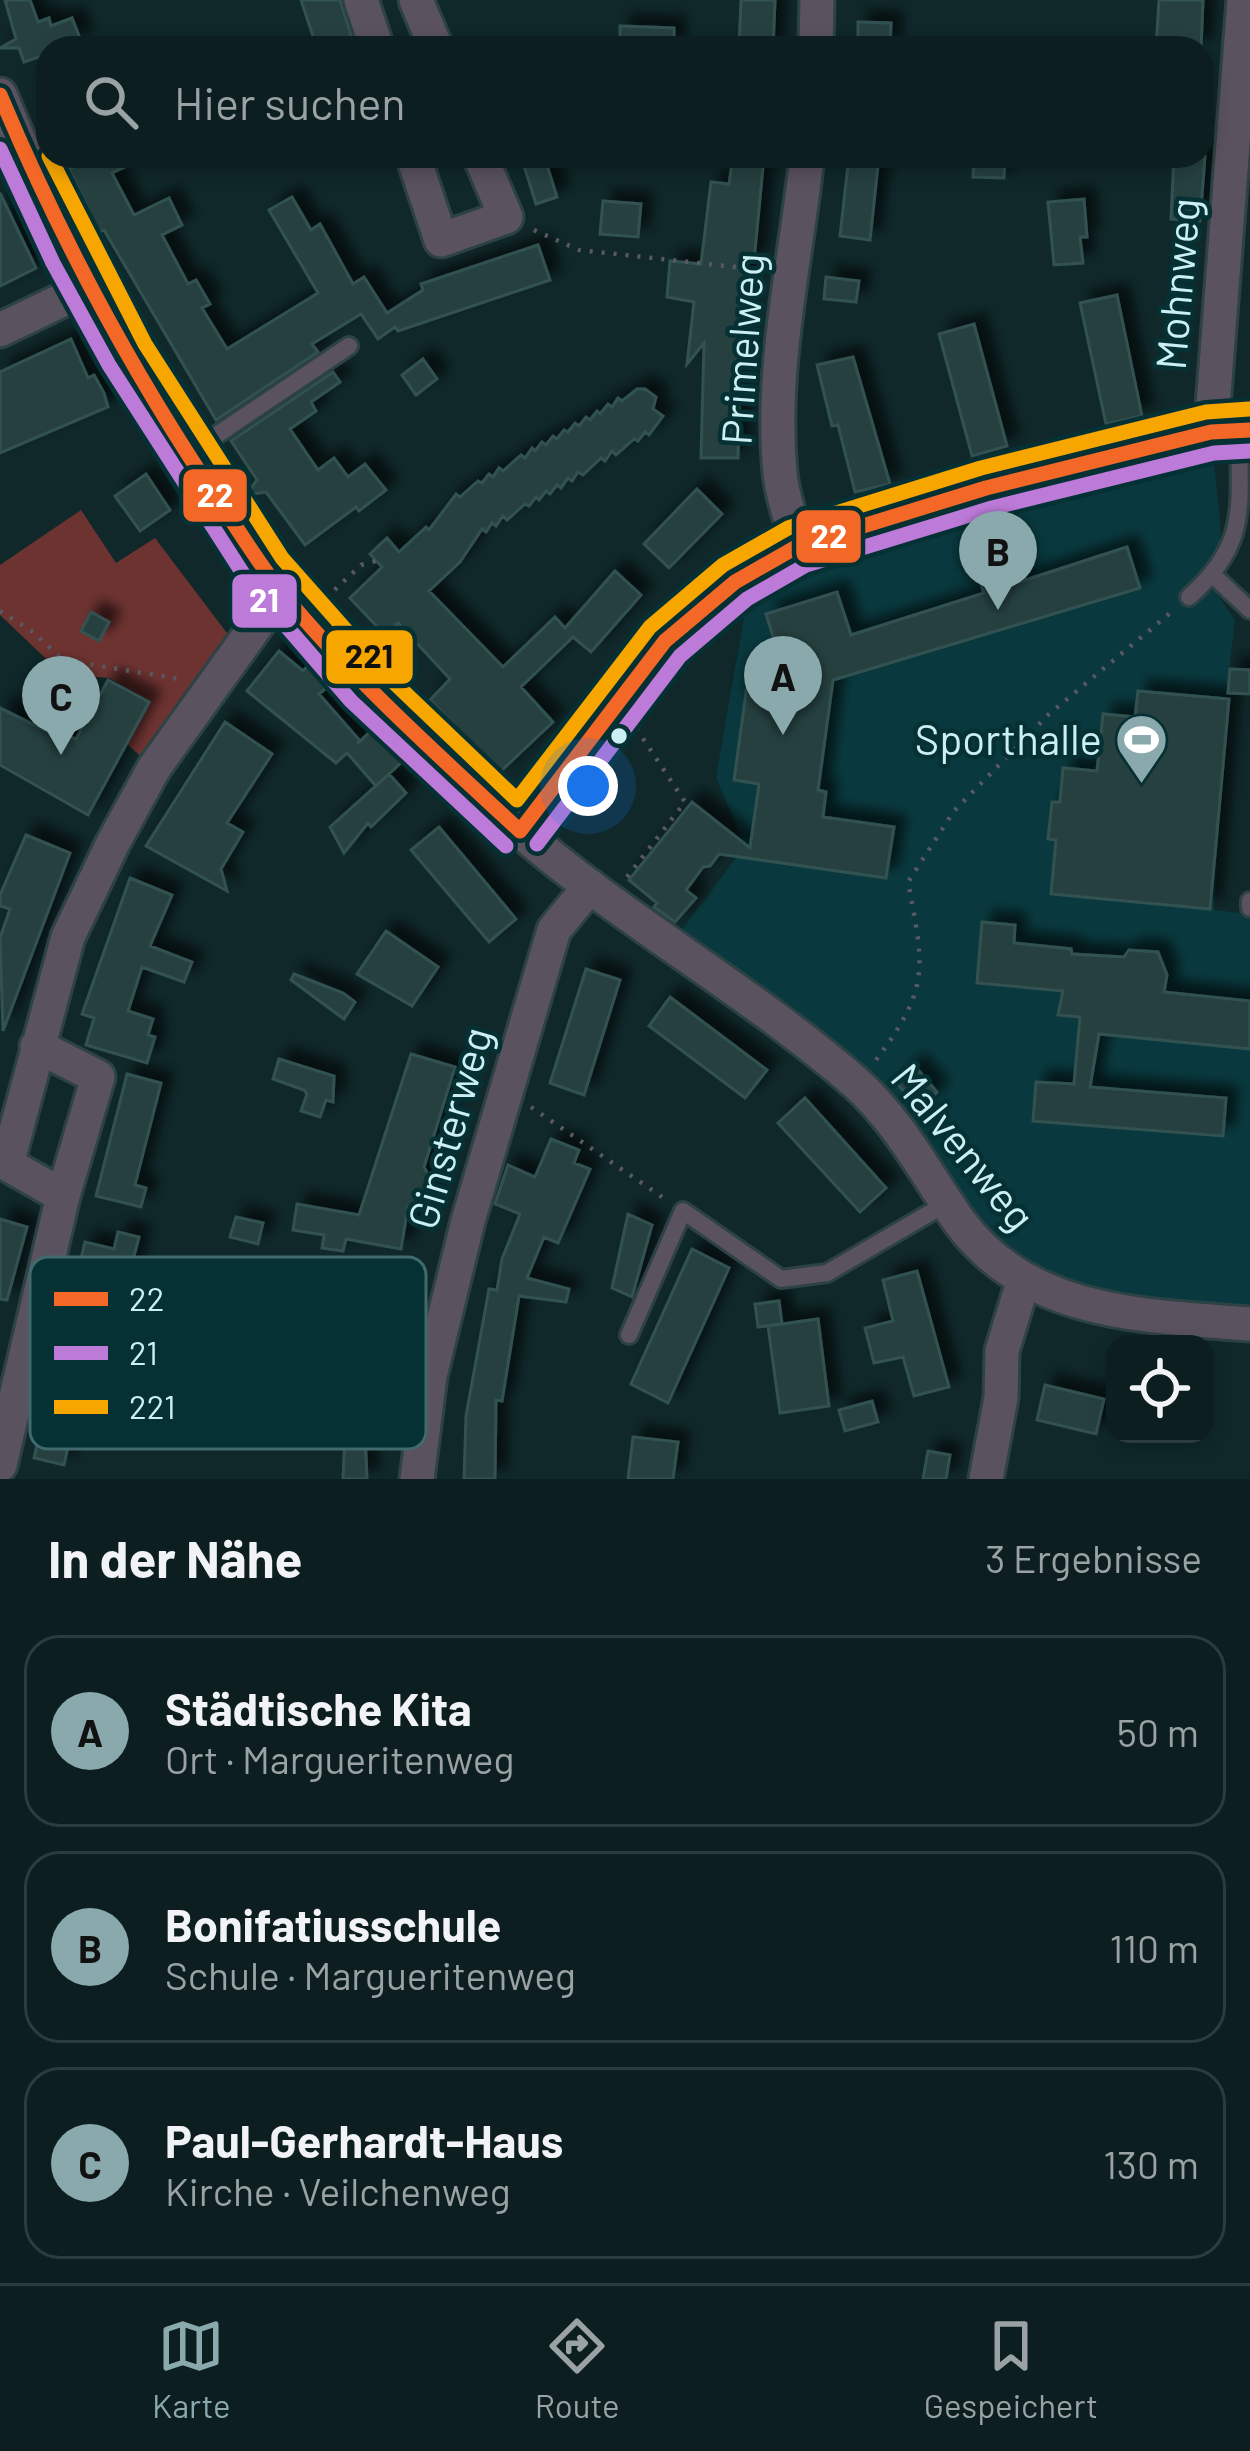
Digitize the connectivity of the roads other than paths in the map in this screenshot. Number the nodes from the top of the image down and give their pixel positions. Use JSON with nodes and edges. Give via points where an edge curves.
{"nodes":[{"id":1,"x":361,"y":0,"type":"edge"},
{"id":2,"x":416,"y":0,"type":"edge"},
{"id":3,"x":818,"y":0,"type":"edge"},
{"id":4,"x":1244,"y":0,"type":"edge"},
{"id":5,"x":373,"y":36,"type":"edge"},
{"id":6,"x":431,"y":36,"type":"edge"},
{"id":7,"x":816,"y":36,"type":"edge"},
{"id":8,"x":0,"y":95,"type":"edge"},
{"id":9,"x":417,"y":168,"type":"edge"},
{"id":10,"x":485,"y":168,"type":"edge"},
{"id":11,"x":805,"y":168,"type":"edge"},
{"id":12,"x":89,"y":287,"type":"junction"},
{"id":13,"x":0,"y":329,"type":"edge"},
{"id":14,"x":350,"y":346,"type":"dead end"},
{"id":15,"x":1233,"y":431,"type":"edge"},
{"id":16,"x":187,"y":454,"type":"junction"},
{"id":17,"x":798,"y":546,"type":"junction"},
{"id":18,"x":1214,"y":576,"type":"junction"},
{"id":19,"x":281,"y":591,"type":"junction"},
{"id":20,"x":1189,"y":598,"type":"road end"},
{"id":21,"x":1250,"y":610,"type":"edge"},
{"id":22,"x":520,"y":830,"type":"junction"},
{"id":23,"x":599,"y":893,"type":"junction"},
{"id":24,"x":37,"y":1046,"type":"junction"},
{"id":25,"x":63,"y":1196,"type":"junction"},
{"id":26,"x":947,"y":1202,"type":"junction"},
{"id":27,"x":49,"y":1257,"type":"edge"},
{"id":28,"x":1023,"y":1282,"type":"junction"},
{"id":29,"x":1250,"y":1324,"type":"edge"},
{"id":30,"x":628,"y":1335,"type":"dead end"},
{"id":31,"x":30,"y":1337,"type":"edge"},
{"id":32,"x":426,"y":1408,"type":"edge"},
{"id":33,"x":421,"y":1449,"type":"edge"},
{"id":34,"x":0,"y":1465,"type":"edge"},
{"id":35,"x":417,"y":1479,"type":"edge"},
{"id":36,"x":986,"y":1479,"type":"edge"}],
"edges":[{"from":1,"to":5,"type":"street"},
{"from":2,"to":6,"type":"street"},
{"from":3,"to":7,"type":"street"},
{"from":4,"to":15,"type":"street","name":"Mohnweg"},
{"from":8,"to":12,"type":"street","name":"Malvenweg"},
{"from":9,"to":10,"type":"street","via":[[441,240],[506,218]]},
{"from":11,"to":17,"type":"street","name":"Primelweg","via":[[778,407],[780,477]]},
{"from":12,"to":13,"type":"street"},
{"from":12,"to":16,"type":"street","name":"Malvenweg"},
{"from":14,"to":16,"type":"lane"},
{"from":15,"to":17,"type":"street","via":[[986,488]]},
{"from":15,"to":18,"type":"lane","via":[[1239,530]]},
{"from":16,"to":19,"type":"street","name":"Malvenweg"},
{"from":17,"to":22,"type":"street","via":[[706,603],[665,641]]},
{"from":18,"to":20,"type":"lane"},
{"from":18,"to":21,"type":"lane"},
{"from":19,"to":22,"type":"street","name":"Malvenweg","via":[[374,697]]},
{"from":19,"to":24,"type":"street","via":[[154,768],[113,843],[68,937]]},
{"from":22,"to":23,"type":"street","name":"Malvenweg"},
{"from":23,"to":26,"type":"street","name":"Malvenweg","via":[[857,1084]]},
{"from":23,"to":32,"type":"street","name":"Ginsterweg","via":[[554,930],[468,1221]]},
{"from":24,"to":25,"type":"street","via":[[7,1164]]},
{"from":24,"to":25,"type":"street","via":[[98,1077]]},
{"from":25,"to":27,"type":"street"},
{"from":26,"to":28,"type":"street","name":"Malvenweg","via":[[985,1253]]},
{"from":26,"to":30,"type":"lane","via":[[827,1273],[781,1279],[683,1211]]},
{"from":28,"to":29,"type":"street","name":"Malvenweg","via":[[1140,1316]]},
{"from":28,"to":36,"type":"street","via":[[1003,1351]]},
{"from":31,"to":34,"type":"street"},
{"from":33,"to":35,"type":"street","name":"Ginsterweg"}]}
